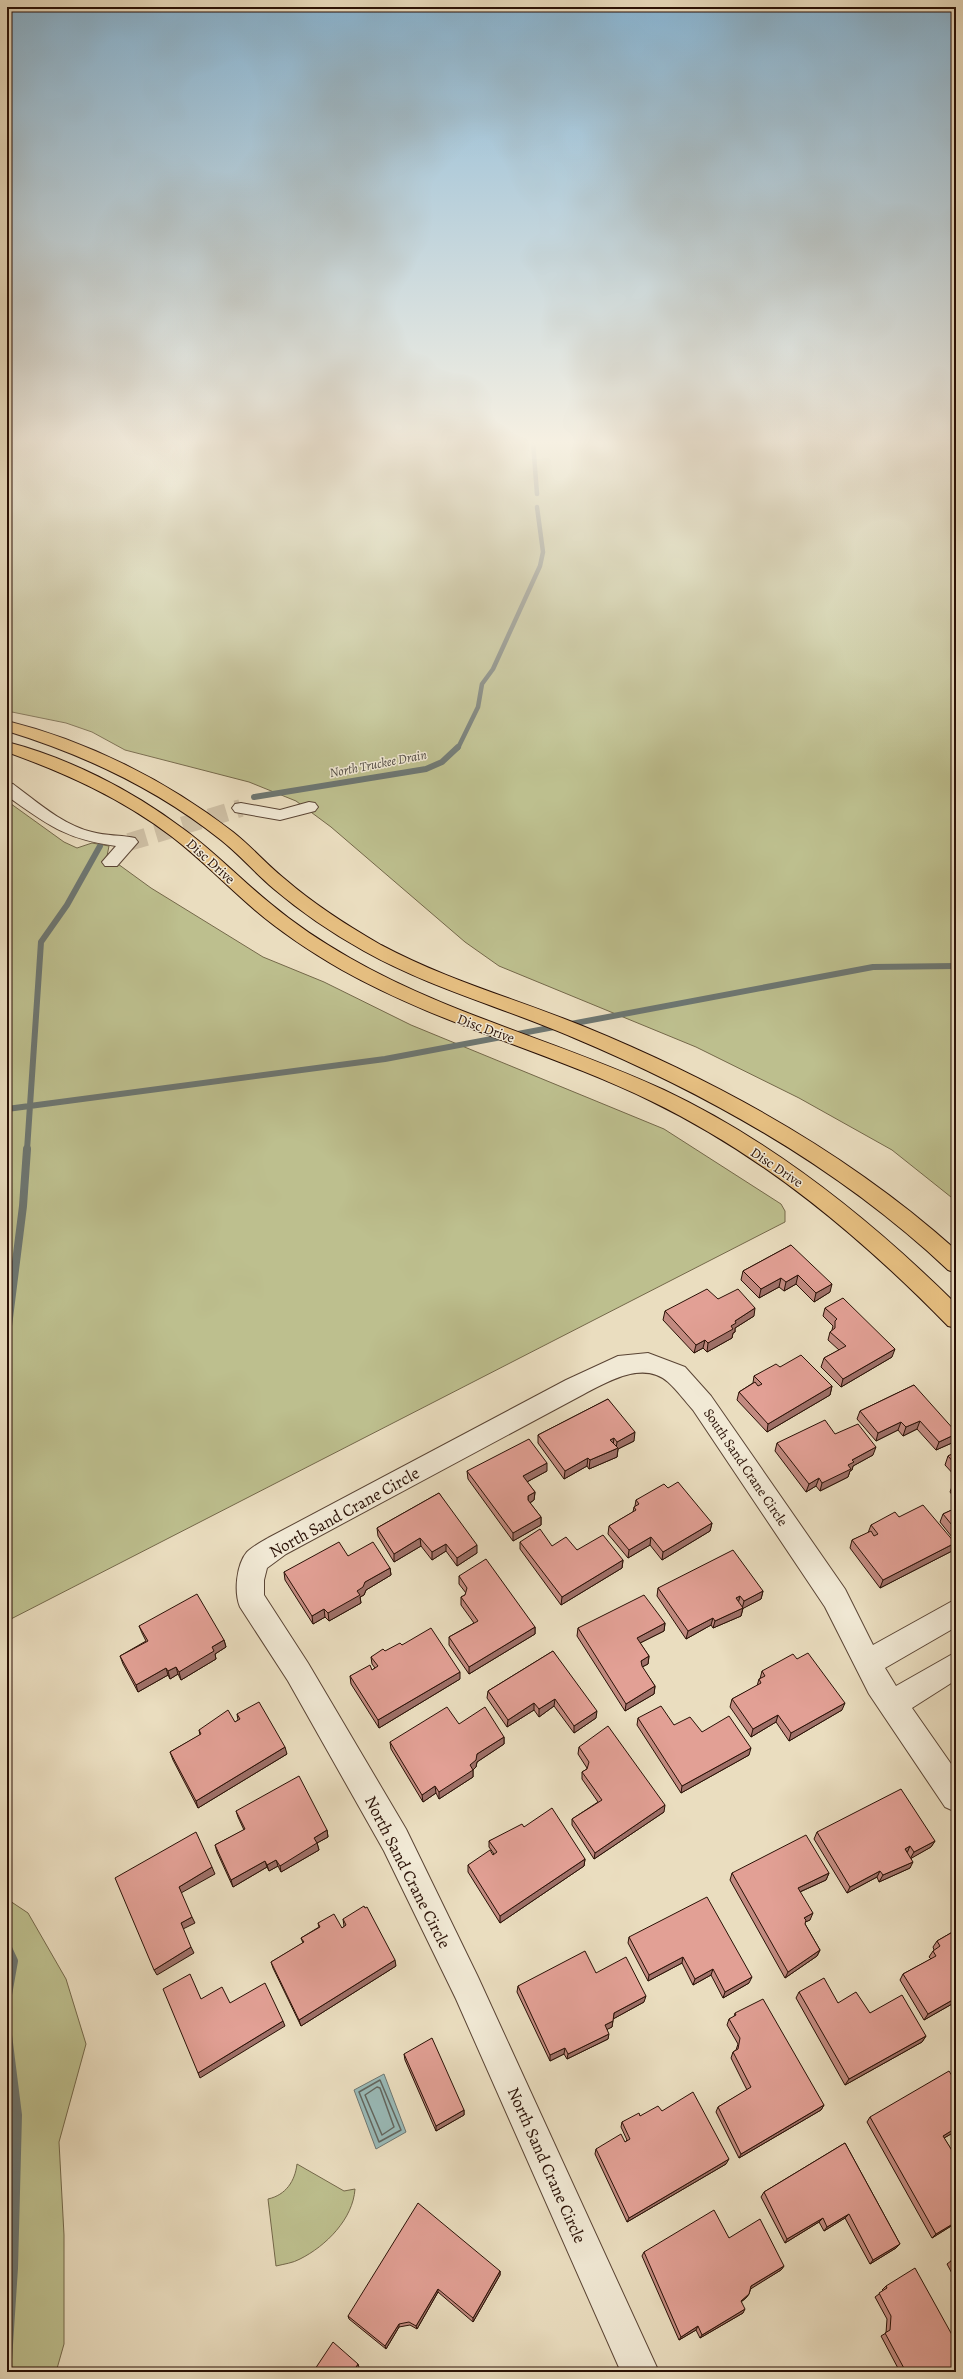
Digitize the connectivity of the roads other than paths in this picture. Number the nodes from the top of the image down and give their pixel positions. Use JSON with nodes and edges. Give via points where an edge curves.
{"nodes":[{"id":1,"x":7,"y":726,"type":"edge"},
{"id":2,"x":7,"y":747,"type":"edge"},
{"id":3,"x":7,"y":788,"type":"edge"},
{"id":4,"x":309,"y":807,"type":"dead end"},
{"id":5,"x":241,"y":808,"type":"tunnel mouth"},
{"id":6,"x":88,"y":837,"type":"junction"},
{"id":7,"x":67,"y":847,"type":"dead end"},
{"id":8,"x":111,"y":862,"type":"dead end"},
{"id":9,"x":956,"y":1264,"type":"edge"},
{"id":10,"x":956,"y":1319,"type":"edge"},
{"id":11,"x":428,"y":1466,"type":"joint"},
{"id":12,"x":956,"y":1612,"type":"edge"},
{"id":13,"x":868,"y":1663,"type":"junction"},
{"id":14,"x":956,"y":1665,"type":"edge"},
{"id":15,"x":892,"y":1704,"type":"junction"},
{"id":16,"x":956,"y":1797,"type":"edge"},
{"id":17,"x":640,"y":2372,"type":"edge"}],
"edges":[{"from":1,"to":9,"type":"main road","name":"Disc Drive","via":[[102,759],[164,793],[229,838],[283,888],[311,909],[402,963],[447,984],[573,1030],[651,1063],[775,1127],[843,1172],[897,1213]]},
{"from":2,"to":10,"type":"main road","name":"Disc Drive","via":[[74,772],[137,804],[197,848],[275,917],[302,937],[373,979],[442,1011],[610,1074],[658,1095],[765,1158],[821,1197],[885,1250]]},
{"from":3,"to":6,"type":"street","via":[[57,824]]},
{"from":4,"to":5,"type":"street","via":[[280,815]]},
{"from":6,"to":7,"type":"street"},
{"from":6,"to":8,"type":"street","via":[[129,842]]},
{"from":11,"to":13,"type":"street","name":"South Sand Crane Circle","via":[[618,1366],[648,1363],[676,1374],[702,1403],[835,1598]]},
{"from":11,"to":17,"type":"street","name":"North Sand Crane Circle","via":[[278,1546],[256,1561],[250,1580],[250,1598],[298,1672],[395,1840],[469,1993]]},
{"from":12,"to":13,"type":"street"},
{"from":13,"to":15,"type":"street","name":"South Sand Crane Circle"},
{"from":14,"to":15,"type":"street"},
{"from":15,"to":16,"type":"street","name":"South Sand Crane Circle"}]}
